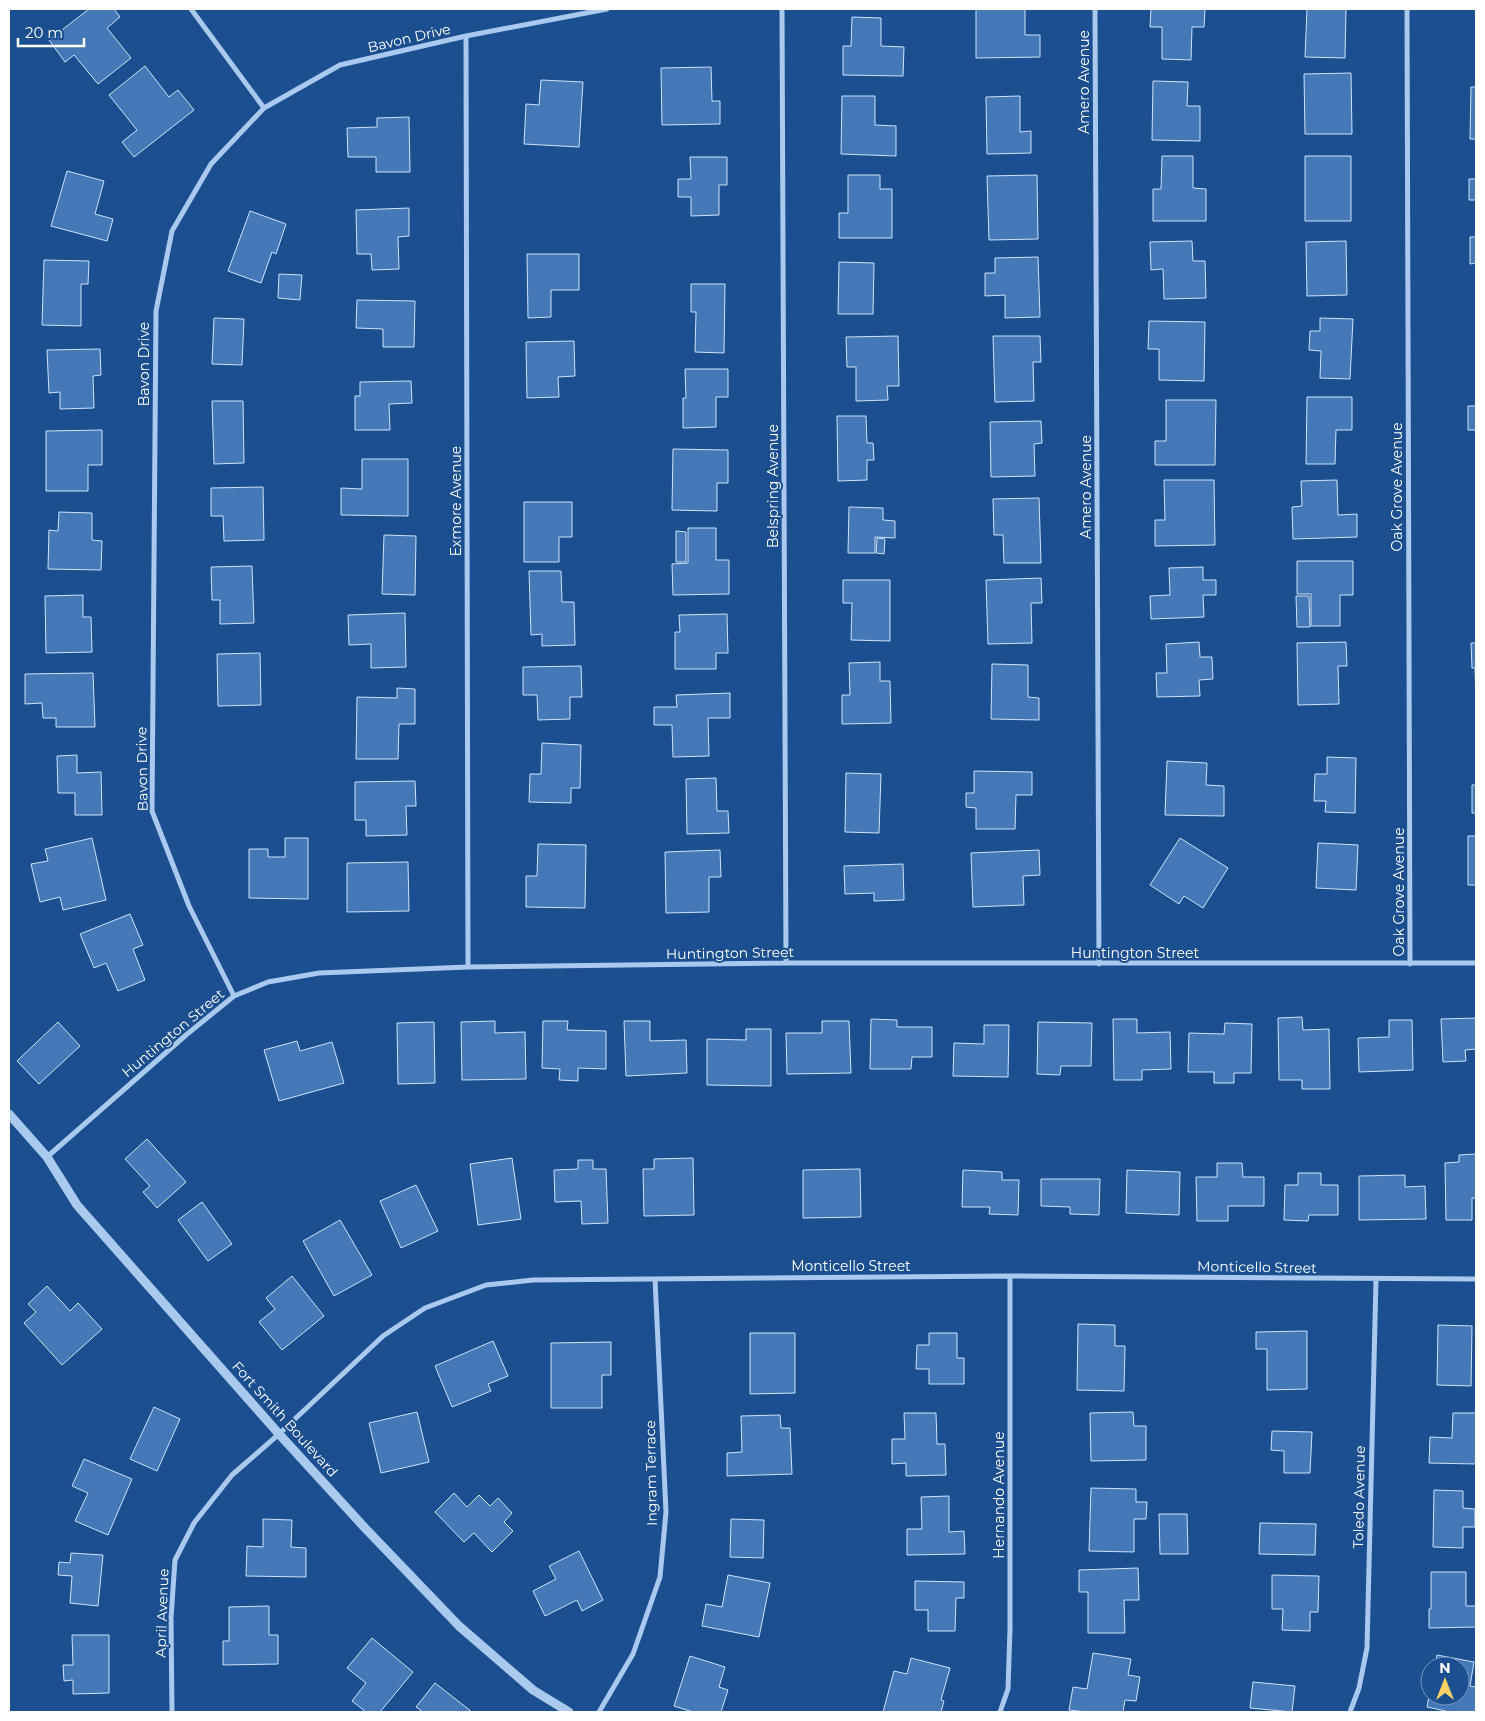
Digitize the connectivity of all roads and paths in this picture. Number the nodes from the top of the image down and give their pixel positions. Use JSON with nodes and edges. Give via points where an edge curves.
{"nodes":[{"id":1,"x":192,"y":9,"type":"edge"},
{"id":2,"x":607,"y":9,"type":"edge"},
{"id":3,"x":782,"y":9,"type":"edge"},
{"id":4,"x":1095,"y":9,"type":"edge"},
{"id":5,"x":1407,"y":9,"type":"edge"},
{"id":6,"x":466,"y":36,"type":"junction"},
{"id":7,"x":264,"y":108,"type":"junction"},
{"id":8,"x":786,"y":963,"type":"junction"},
{"id":9,"x":1476,"y":963,"type":"edge"},
{"id":10,"x":1099,"y":964,"type":"junction"},
{"id":11,"x":1410,"y":964,"type":"junction"},
{"id":12,"x":468,"y":967,"type":"junction"},
{"id":13,"x":234,"y":996,"type":"junction"},
{"id":14,"x":9,"y":1115,"type":"edge"},
{"id":15,"x":47,"y":1157,"type":"junction"},
{"id":16,"x":1010,"y":1276,"type":"junction"},
{"id":17,"x":655,"y":1279,"type":"junction"},
{"id":18,"x":1476,"y":1279,"type":"edge"},
{"id":19,"x":1376,"y":1280,"type":"junction"},
{"id":20,"x":279,"y":1434,"type":"junction"},
{"id":21,"x":172,"y":1712,"type":"edge"},
{"id":22,"x":570,"y":1712,"type":"edge"},
{"id":23,"x":599,"y":1712,"type":"edge"},
{"id":24,"x":1000,"y":1712,"type":"edge"},
{"id":25,"x":1350,"y":1712,"type":"edge"}],
"edges":[{"from":1,"to":7,"type":"street"},
{"from":2,"to":6,"type":"street","name":"Bavon Drive"},
{"from":3,"to":8,"type":"street","name":"Belspring Avenue"},
{"from":4,"to":10,"type":"street","name":"Amero Avenue"},
{"from":5,"to":11,"type":"street","name":"Oak Grove Avenue"},
{"from":6,"to":7,"type":"street","name":"Bavon Drive","via":[[340,65]]},
{"from":6,"to":12,"type":"street","name":"Exmore Avenue"},
{"from":7,"to":13,"type":"street","name":"Bavon Drive","via":[[211,164],[172,231],[156,311],[152,812],[188,906]]},
{"from":8,"to":10,"type":"street","name":"Huntington Street"},
{"from":8,"to":12,"type":"street","name":"Huntington Street"},
{"from":9,"to":11,"type":"street","name":"Huntington Street"},
{"from":10,"to":11,"type":"street","name":"Huntington Street"},
{"from":12,"to":13,"type":"street","name":"Huntington Street","via":[[320,973],[268,982]]},
{"from":13,"to":15,"type":"street","name":"Huntington Street"},
{"from":14,"to":15,"type":"street","name":"Fort Smith Boulevard"},
{"from":15,"to":20,"type":"street","name":"Fort Smith Boulevard","via":[[77,1205]]},
{"from":16,"to":17,"type":"street","name":"Monticello Street"},
{"from":16,"to":19,"type":"street","name":"Monticello Street"},
{"from":16,"to":24,"type":"street","name":"Hernando Avenue","via":[[1010,1629],[1008,1689]]},
{"from":17,"to":20,"type":"street","name":"Monticello Street","via":[[533,1280],[486,1286],[424,1308],[382,1336]]},
{"from":17,"to":23,"type":"street","name":"Ingram Terrace","via":[[666,1512],[660,1576],[633,1654]]},
{"from":18,"to":19,"type":"street","name":"Monticello Street"},
{"from":19,"to":25,"type":"street","name":"Toledo Avenue","via":[[1367,1648],[1359,1688]]},
{"from":20,"to":21,"type":"street","name":"April Avenue","via":[[232,1476],[194,1522],[175,1560],[171,1618]]},
{"from":20,"to":22,"type":"street","name":"Fort Smith Boulevard","via":[[459,1626],[533,1690]]}]}
